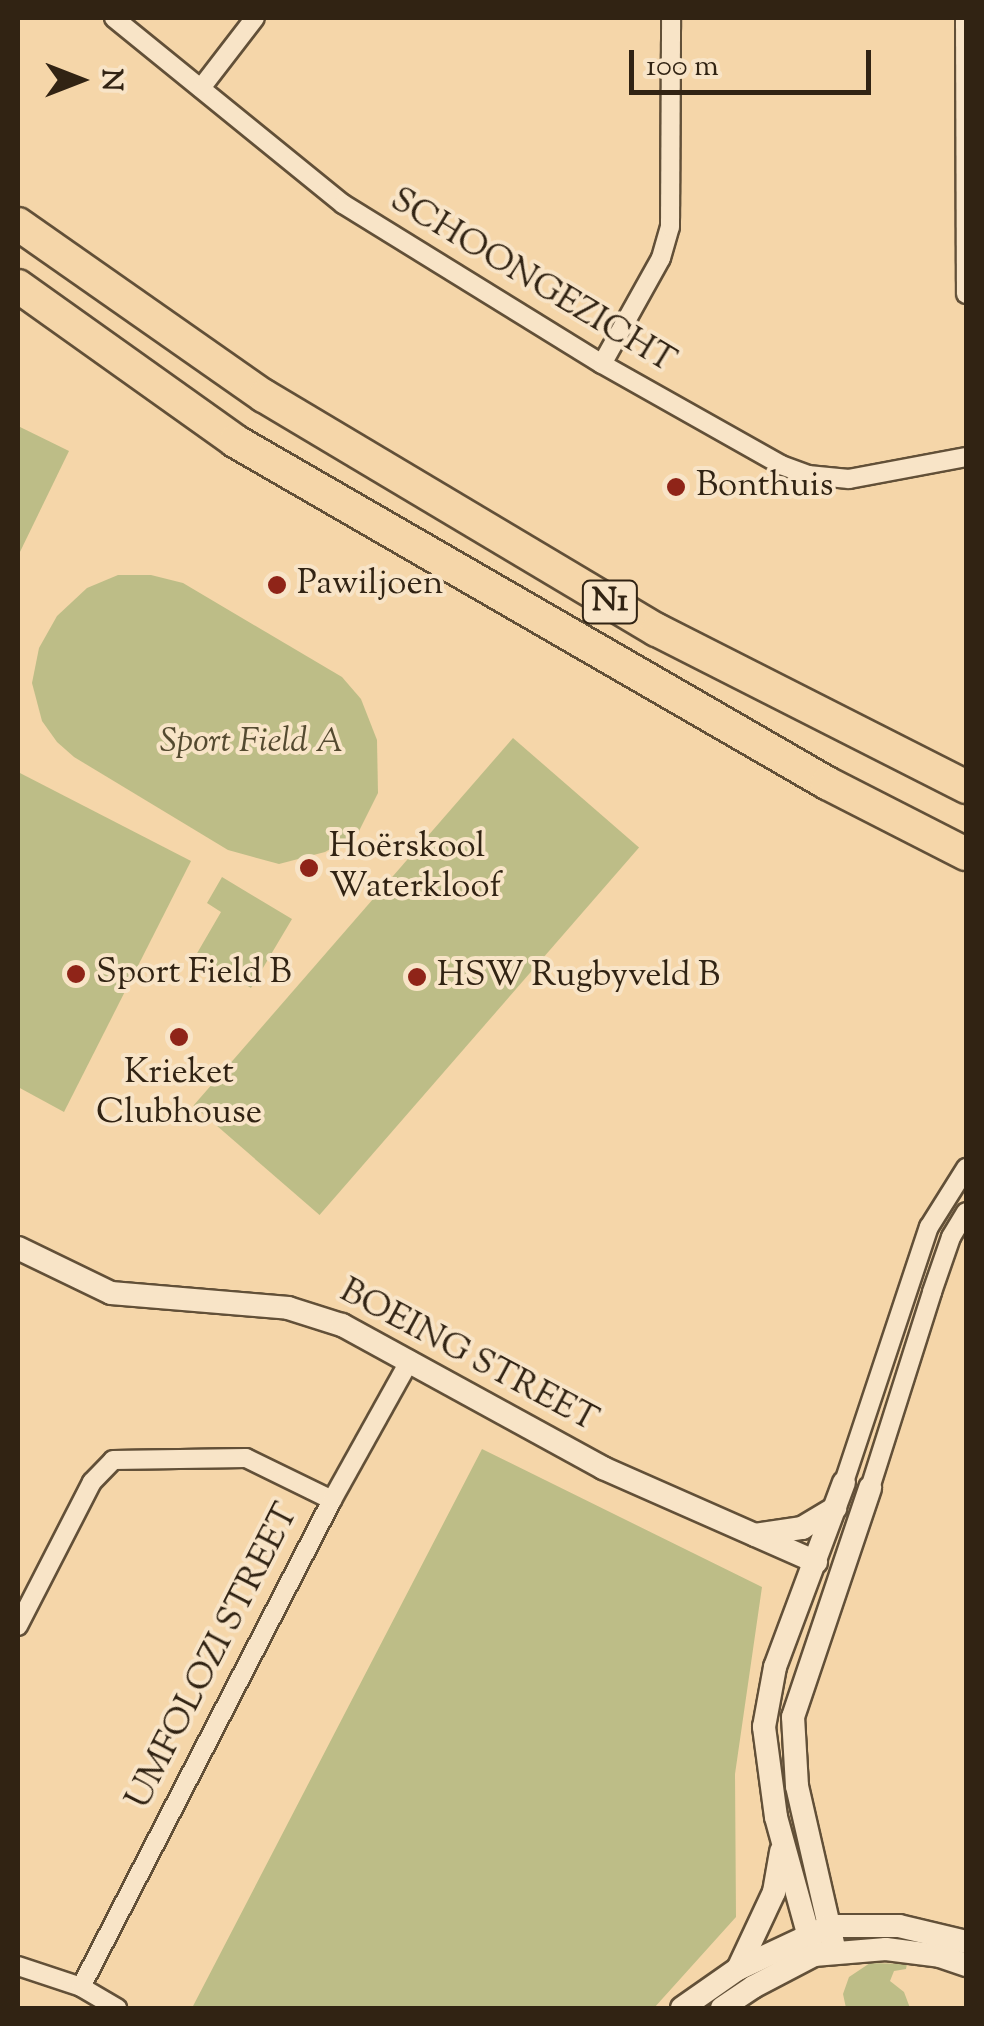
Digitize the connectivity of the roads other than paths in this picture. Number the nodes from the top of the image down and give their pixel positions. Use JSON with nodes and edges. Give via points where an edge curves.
{"nodes":[{"id":1,"x":114,"y":18,"type":"edge"},
{"id":2,"x":255,"y":18,"type":"edge"},
{"id":3,"x":671,"y":18,"type":"edge"},
{"id":4,"x":965,"y":18,"type":"edge"},
{"id":5,"x":200,"y":88,"type":"junction"},
{"id":6,"x":18,"y":224,"type":"edge"},
{"id":7,"x":18,"y":286,"type":"edge"},
{"id":8,"x":966,"y":294,"type":"edge"},
{"id":9,"x":602,"y":364,"type":"junction"},
{"id":10,"x":966,"y":458,"type":"edge"},
{"id":11,"x":966,"y":786,"type":"edge"},
{"id":12,"x":966,"y":854,"type":"edge"},
{"id":13,"x":966,"y":1168,"type":"edge"},
{"id":14,"x":966,"y":1212,"type":"edge"},
{"id":15,"x":18,"y":1248,"type":"edge"},
{"id":16,"x":410,"y":1360,"type":"junction"},
{"id":17,"x":844,"y":1482,"type":"joint"},
{"id":18,"x":870,"y":1488,"type":"junction"},
{"id":19,"x":332,"y":1500,"type":"junction"},
{"id":20,"x":835,"y":1508,"type":"junction"},
{"id":21,"x":752,"y":1535,"type":"junction"},
{"id":22,"x":787,"y":1551,"type":"junction"},
{"id":23,"x":816,"y":1562,"type":"junction"},
{"id":24,"x":796,"y":1615,"type":"junction"},
{"id":25,"x":18,"y":1626,"type":"edge"},
{"id":26,"x":812,"y":1653,"type":"junction"},
{"id":27,"x":782,"y":1840,"type":"junction"},
{"id":28,"x":822,"y":1942,"type":"junction"},
{"id":29,"x":966,"y":1949,"type":"edge"},
{"id":30,"x":18,"y":1966,"type":"edge"},
{"id":31,"x":738,"y":1969,"type":"junction"},
{"id":32,"x":82,"y":1987,"type":"junction"},
{"id":33,"x":118,"y":2008,"type":"edge"},
{"id":34,"x":682,"y":2008,"type":"edge"},
{"id":35,"x":722,"y":2008,"type":"edge"}],
"edges":[{"from":1,"to":5,"type":"street","name":"SCHOONGEZICHT"},
{"from":2,"to":5,"type":"street"},
{"from":3,"to":9,"type":"street","via":[[670,227],[661,258]]},
{"from":4,"to":8,"type":"street"},
{"from":5,"to":9,"type":"street","name":"SCHOONGEZICHT","via":[[343,204]]},
{"from":6,"to":11,"type":"highway","number":"N1","via":[[264,396],[658,630]]},
{"from":7,"to":12,"type":"highway","number":"N1","via":[[235,441],[827,783]]},
{"from":9,"to":10,"type":"street","name":"SCHOONGEZICHT","via":[[725,436],[808,475],[849,479]]},
{"from":13,"to":17,"type":"street","via":[[929,1226]]},
{"from":14,"to":18,"type":"street","via":[[938,1274]]},
{"from":15,"to":16,"type":"street","name":"BOEING STREET","via":[[110,1293],[288,1308],[342,1325]]},
{"from":16,"to":19,"type":"street","name":"UMFOLOZI STREET"},
{"from":16,"to":21,"type":"street","name":"BOEING STREET","via":[[603,1468]]},
{"from":17,"to":20,"type":"street"},
{"from":18,"to":23,"type":"street","via":[[829,1554]]},
{"from":18,"to":26,"type":"street"},
{"from":19,"to":25,"type":"street","via":[[246,1458],[113,1460],[92,1482]]},
{"from":19,"to":32,"type":"street","name":"UMFOLOZI STREET"},
{"from":20,"to":21,"type":"street","via":[[802,1528]]},
{"from":20,"to":23,"type":"street"},
{"from":21,"to":22,"type":"street","name":"BOEING STREET"},
{"from":22,"to":23,"type":"street","name":"BOEING STREET"},
{"from":22,"to":24,"type":"street"},
{"from":23,"to":24,"type":"street"},
{"from":23,"to":26,"type":"street","via":[[820,1589]]},
{"from":24,"to":27,"type":"street","via":[[771,1680],[764,1727]]},
{"from":26,"to":28,"type":"street","via":[[793,1742]]},
{"from":27,"to":28,"type":"street"},
{"from":27,"to":31,"type":"street","via":[[774,1892]]},
{"from":28,"to":29,"type":"street","via":[[899,1926]]},
{"from":28,"to":31,"type":"street"},
{"from":28,"to":35,"type":"street"},
{"from":30,"to":32,"type":"street"},
{"from":31,"to":34,"type":"street"},
{"from":32,"to":33,"type":"street"}]}
